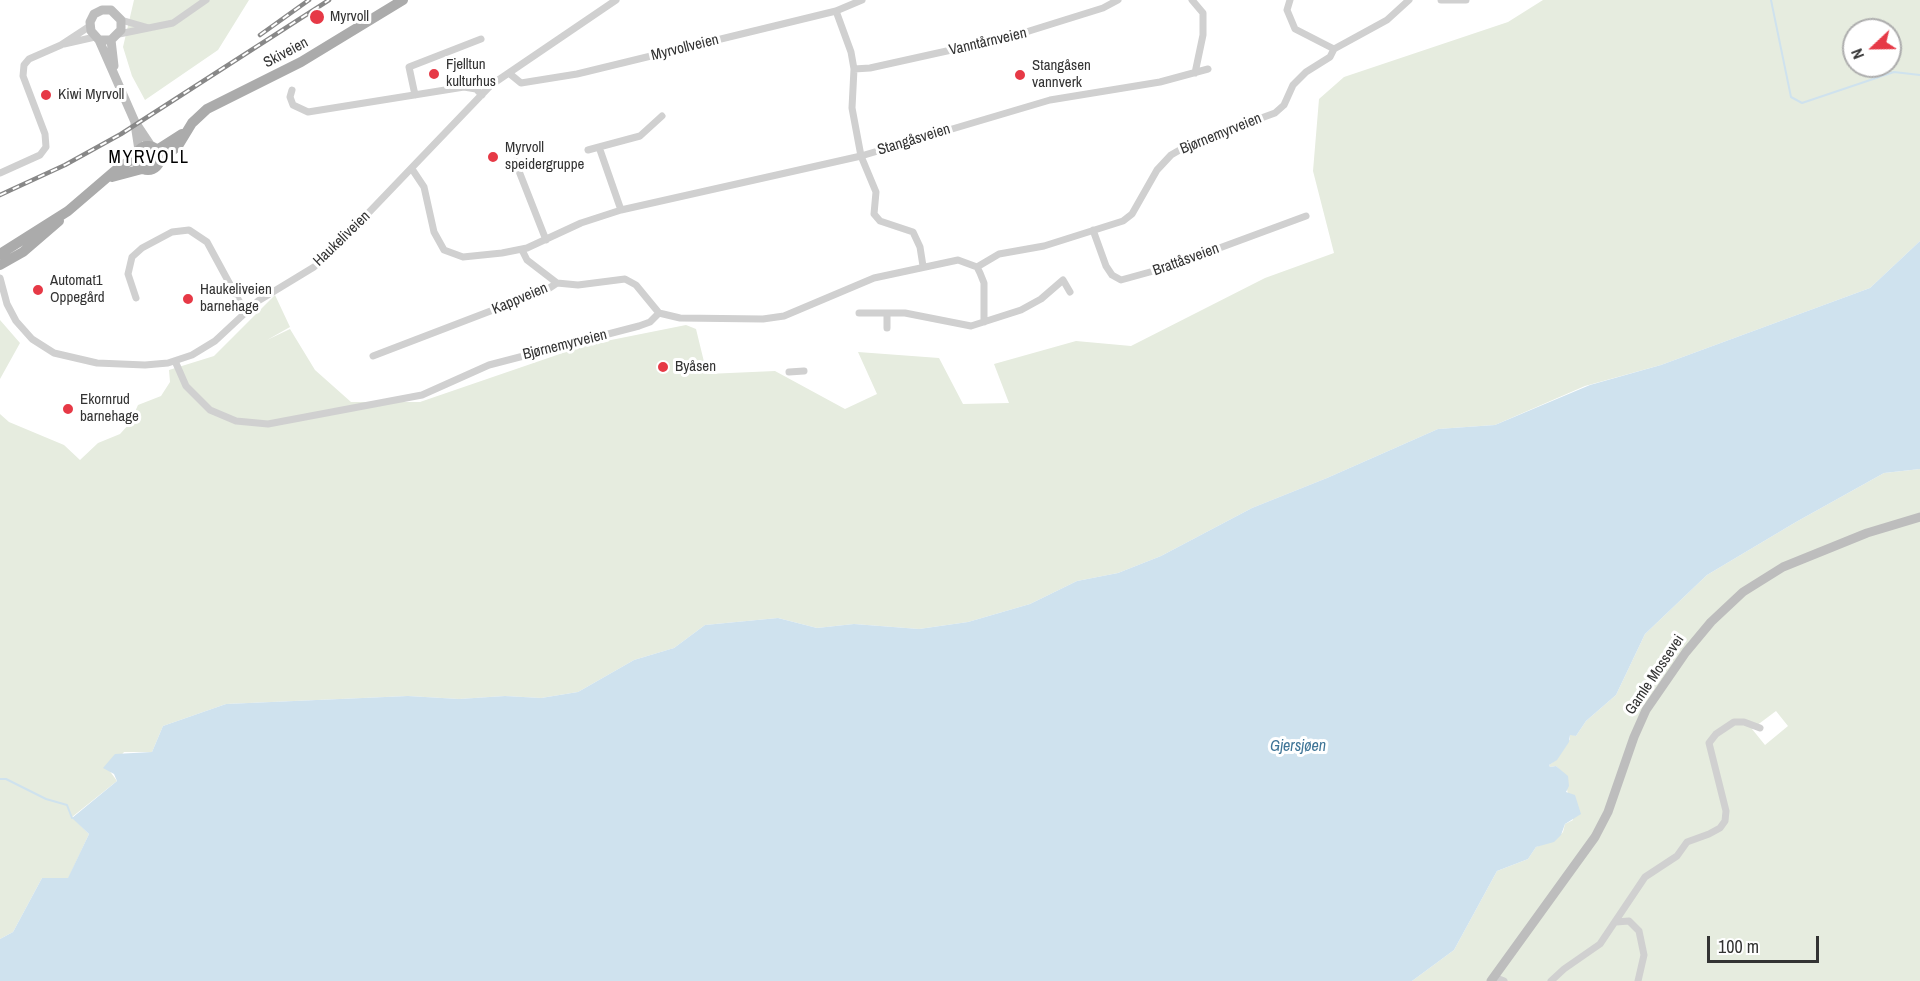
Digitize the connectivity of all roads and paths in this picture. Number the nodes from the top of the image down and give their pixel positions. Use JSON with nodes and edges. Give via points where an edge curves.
{"nodes":[{"id":1,"x":106,"y":0,"type":"edge"},
{"id":2,"x":115,"y":0,"type":"edge"},
{"id":3,"x":206,"y":0,"type":"edge"},
{"id":4,"x":403,"y":0,"type":"edge"},
{"id":5,"x":616,"y":0,"type":"edge"},
{"id":6,"x":862,"y":0,"type":"edge"},
{"id":7,"x":1118,"y":0,"type":"edge"},
{"id":8,"x":1192,"y":0,"type":"edge"},
{"id":9,"x":1290,"y":0,"type":"edge"},
{"id":10,"x":1409,"y":0,"type":"edge"},
{"id":11,"x":1442,"y":0,"type":"edge"},
{"id":12,"x":1466,"y":0,"type":"edge"},
{"id":13,"x":102,"y":10,"type":"junction"},
{"id":14,"x":836,"y":11,"type":"junction"},
{"id":15,"x":114,"y":12,"type":"junction"},
{"id":16,"x":121,"y":20,"type":"junction"},
{"id":17,"x":90,"y":26,"type":"junction"},
{"id":18,"x":149,"y":28,"type":"junction"},
{"id":19,"x":115,"y":37,"type":"junction"},
{"id":20,"x":97,"y":38,"type":"junction"},
{"id":21,"x":481,"y":39,"type":"dead end"},
{"id":22,"x":62,"y":45,"type":"junction"},
{"id":23,"x":1334,"y":49,"type":"junction"},
{"id":24,"x":854,"y":69,"type":"junction"},
{"id":25,"x":1208,"y":69,"type":"dead end"},
{"id":26,"x":114,"y":71,"type":"junction"},
{"id":27,"x":1195,"y":73,"type":"junction"},
{"id":28,"x":510,"y":74,"type":"junction"},
{"id":29,"x":292,"y":90,"type":"dead end"},
{"id":30,"x":415,"y":95,"type":"junction"},
{"id":31,"x":482,"y":95,"type":"junction"},
{"id":32,"x":662,"y":116,"type":"dead end"},
{"id":33,"x":135,"y":122,"type":"junction"},
{"id":34,"x":599,"y":147,"type":"junction"},
{"id":35,"x":588,"y":150,"type":"dead end"},
{"id":36,"x":156,"y":152,"type":"junction"},
{"id":37,"x":137,"y":154,"type":"junction"},
{"id":38,"x":861,"y":156,"type":"junction"},
{"id":39,"x":515,"y":161,"type":"dead end"},
{"id":40,"x":142,"y":169,"type":"junction"},
{"id":41,"x":412,"y":169,"type":"junction"},
{"id":42,"x":0,"y":173,"type":"edge"},
{"id":43,"x":109,"y":178,"type":"junction"},
{"id":44,"x":621,"y":210,"type":"junction"},
{"id":45,"x":68,"y":211,"type":"junction"},
{"id":46,"x":1306,"y":216,"type":"dead end"},
{"id":47,"x":1094,"y":230,"type":"junction"},
{"id":48,"x":546,"y":240,"type":"junction"},
{"id":49,"x":522,"y":250,"type":"junction"},
{"id":50,"x":0,"y":254,"type":"edge"},
{"id":51,"x":0,"y":265,"type":"edge"},
{"id":52,"x":923,"y":266,"type":"junction"},
{"id":53,"x":977,"y":267,"type":"junction"},
{"id":54,"x":0,"y":278,"type":"edge"},
{"id":55,"x":557,"y":283,"type":"junction"},
{"id":56,"x":1070,"y":292,"type":"dead end"},
{"id":57,"x":2,"y":298,"type":"edge"},
{"id":58,"x":136,"y":298,"type":"dead end"},
{"id":59,"x":245,"y":312,"type":"junction"},
{"id":60,"x":659,"y":313,"type":"junction"},
{"id":61,"x":859,"y":313,"type":"dead end"},
{"id":62,"x":887,"y":313,"type":"junction"},
{"id":63,"x":984,"y":322,"type":"junction"},
{"id":64,"x":887,"y":328,"type":"dead end"},
{"id":65,"x":373,"y":356,"type":"dead end"},
{"id":66,"x":175,"y":361,"type":"junction"},
{"id":67,"x":804,"y":371,"type":"dead end"},
{"id":68,"x":789,"y":372,"type":"dead end"},
{"id":69,"x":1920,"y":517,"type":"edge"},
{"id":70,"x":1760,"y":728,"type":"dead end"},
{"id":71,"x":1616,"y":921,"type":"junction"},
{"id":72,"x":1493,"y":979,"type":"edge"},
{"id":73,"x":1504,"y":981,"type":"edge"},
{"id":74,"x":1551,"y":981,"type":"edge"},
{"id":75,"x":1638,"y":981,"type":"edge"}],
"edges":[{"from":1,"to":13,"type":"main road"},
{"from":2,"to":15,"type":"main road"},
{"from":3,"to":18,"type":"street","via":[[173,23]]},
{"from":4,"to":36,"type":"main road","name":"Skiveien","via":[[302,62],[207,109],[186,132]]},
{"from":5,"to":28,"type":"street","name":"Haukeliveien"},
{"from":6,"to":14,"type":"street","name":"Myrvollveien"},
{"from":7,"to":24,"type":"street","name":"Vanntårnveien","via":[[1019,35]]},
{"from":8,"to":27,"type":"street","via":[[1201,8],[1203,19]]},
{"from":9,"to":23,"type":"street","via":[[1287,10],[1295,29]]},
{"from":10,"to":23,"type":"street","name":"Bjørnemyrveien","via":[[1387,20]]},
{"from":11,"to":12,"type":"street"},
{"from":13,"to":15,"type":"main road"},
{"from":13,"to":17,"type":"main road","via":[[92,17]]},
{"from":14,"to":24,"type":"street"},
{"from":14,"to":28,"type":"street","name":"Myrvollveien","via":[[577,74],[521,83]]},
{"from":15,"to":16,"type":"main road"},
{"from":16,"to":18,"type":"street"},
{"from":16,"to":19,"type":"main road"},
{"from":17,"to":20,"type":"main road"},
{"from":17,"to":22,"type":"street"},
{"from":18,"to":19,"type":"street"},
{"from":19,"to":20,"type":"main road"},
{"from":19,"to":26,"type":"main road"},
{"from":20,"to":22,"type":"street"},
{"from":20,"to":26,"type":"main road"},
{"from":21,"to":30,"type":"street","via":[[409,67]]},
{"from":22,"to":42,"type":"street","via":[[29,59],[22,72],[45,134],[45,150]]},
{"from":23,"to":47,"type":"street","name":"Bjørnemyrveien","via":[[1330,57],[1293,85],[1281,109],[1178,150],[1157,170],[1132,214]]},
{"from":24,"to":38,"type":"street","via":[[852,108]]},
{"from":25,"to":27,"type":"street","name":"Stangåsveien"},
{"from":26,"to":33,"type":"main road"},
{"from":27,"to":38,"type":"street","name":"Stangåsveien","via":[[1050,100]]},
{"from":28,"to":31,"type":"street","name":"Haukeliveien"},
{"from":29,"to":30,"type":"street","via":[[293,105],[309,112]]},
{"from":30,"to":31,"type":"street","via":[[464,87],[476,89]]},
{"from":31,"to":41,"type":"street","name":"Haukeliveien"},
{"from":32,"to":34,"type":"street","via":[[640,136]]},
{"from":33,"to":36,"type":"main road"},
{"from":33,"to":37,"type":"main road"},
{"from":34,"to":35,"type":"street"},
{"from":34,"to":44,"type":"street"},
{"from":36,"to":37,"type":"main road"},
{"from":36,"to":40,"type":"main road","via":[[154,170]]},
{"from":37,"to":40,"type":"main road"},
{"from":37,"to":43,"type":"main road"},
{"from":38,"to":44,"type":"street","name":"Stangåsveien"},
{"from":38,"to":52,"type":"street","via":[[876,192],[874,214],[880,221],[913,232]]},
{"from":39,"to":48,"type":"street"},
{"from":40,"to":43,"type":"main road"},
{"from":41,"to":49,"type":"street","name":"Stangåsveien","via":[[424,187],[434,232],[444,250],[463,257]]},
{"from":41,"to":59,"type":"street","name":"Haukeliveien","via":[[324,259]]},
{"from":43,"to":45,"type":"main road"},
{"from":44,"to":48,"type":"street","name":"Stangåsveien"},
{"from":45,"to":50,"type":"main road"},
{"from":45,"to":51,"type":"main road","via":[[23,252]]},
{"from":46,"to":47,"type":"street","name":"Brattåsveien","via":[[1168,267],[1121,280],[1106,266]]},
{"from":47,"to":53,"type":"street","name":"Bjørnemyrveien","via":[[999,255]]},
{"from":48,"to":49,"type":"street","name":"Stangåsveien"},
{"from":49,"to":55,"type":"street","via":[[527,260]]},
{"from":52,"to":53,"type":"street","via":[[958,260]]},
{"from":52,"to":60,"type":"street","via":[[874,278],[774,318],[680,318]]},
{"from":53,"to":63,"type":"street","via":[[984,283]]},
{"from":54,"to":57,"type":"street","name":"Haukeliveien"},
{"from":55,"to":60,"type":"street","name":"Kappveien","via":[[578,285],[625,279],[639,288]]},
{"from":55,"to":65,"type":"street","name":"Kappveien","via":[[548,290]]},
{"from":56,"to":63,"type":"street","via":[[1063,280],[1032,304]]},
{"from":57,"to":66,"type":"street","name":"Haukeliveien","via":[[32,339],[67,358],[135,365]]},
{"from":58,"to":59,"type":"street","via":[[128,274],[132,257],[172,232],[189,230],[207,242]]},
{"from":59,"to":66,"type":"street","name":"Haukeliveien","via":[[205,348]]},
{"from":60,"to":66,"type":"street","name":"Bjørnemyrveien","via":[[644,325],[497,363],[412,398],[268,424],[236,421],[210,410],[186,386]]},
{"from":61,"to":62,"type":"street"},
{"from":62,"to":63,"type":"street","via":[[931,317],[965,326]]},
{"from":62,"to":64,"type":"street"},
{"from":67,"to":68,"type":"street"},
{"from":69,"to":72,"type":"main road","name":"Gamle Mossevei","via":[[1867,533],[1784,567],[1743,592],[1712,622],[1686,651],[1646,710],[1608,813],[1595,837]]},
{"from":70,"to":71,"type":"street","via":[[1734,722],[1709,743],[1723,796],[1725,821],[1710,834],[1687,842],[1677,856],[1646,877]]},
{"from":71,"to":74,"type":"street","via":[[1600,944]]},
{"from":71,"to":75,"type":"street","via":[[1629,921],[1639,931],[1644,955]]},
{"from":72,"to":73,"type":"street"}]}
